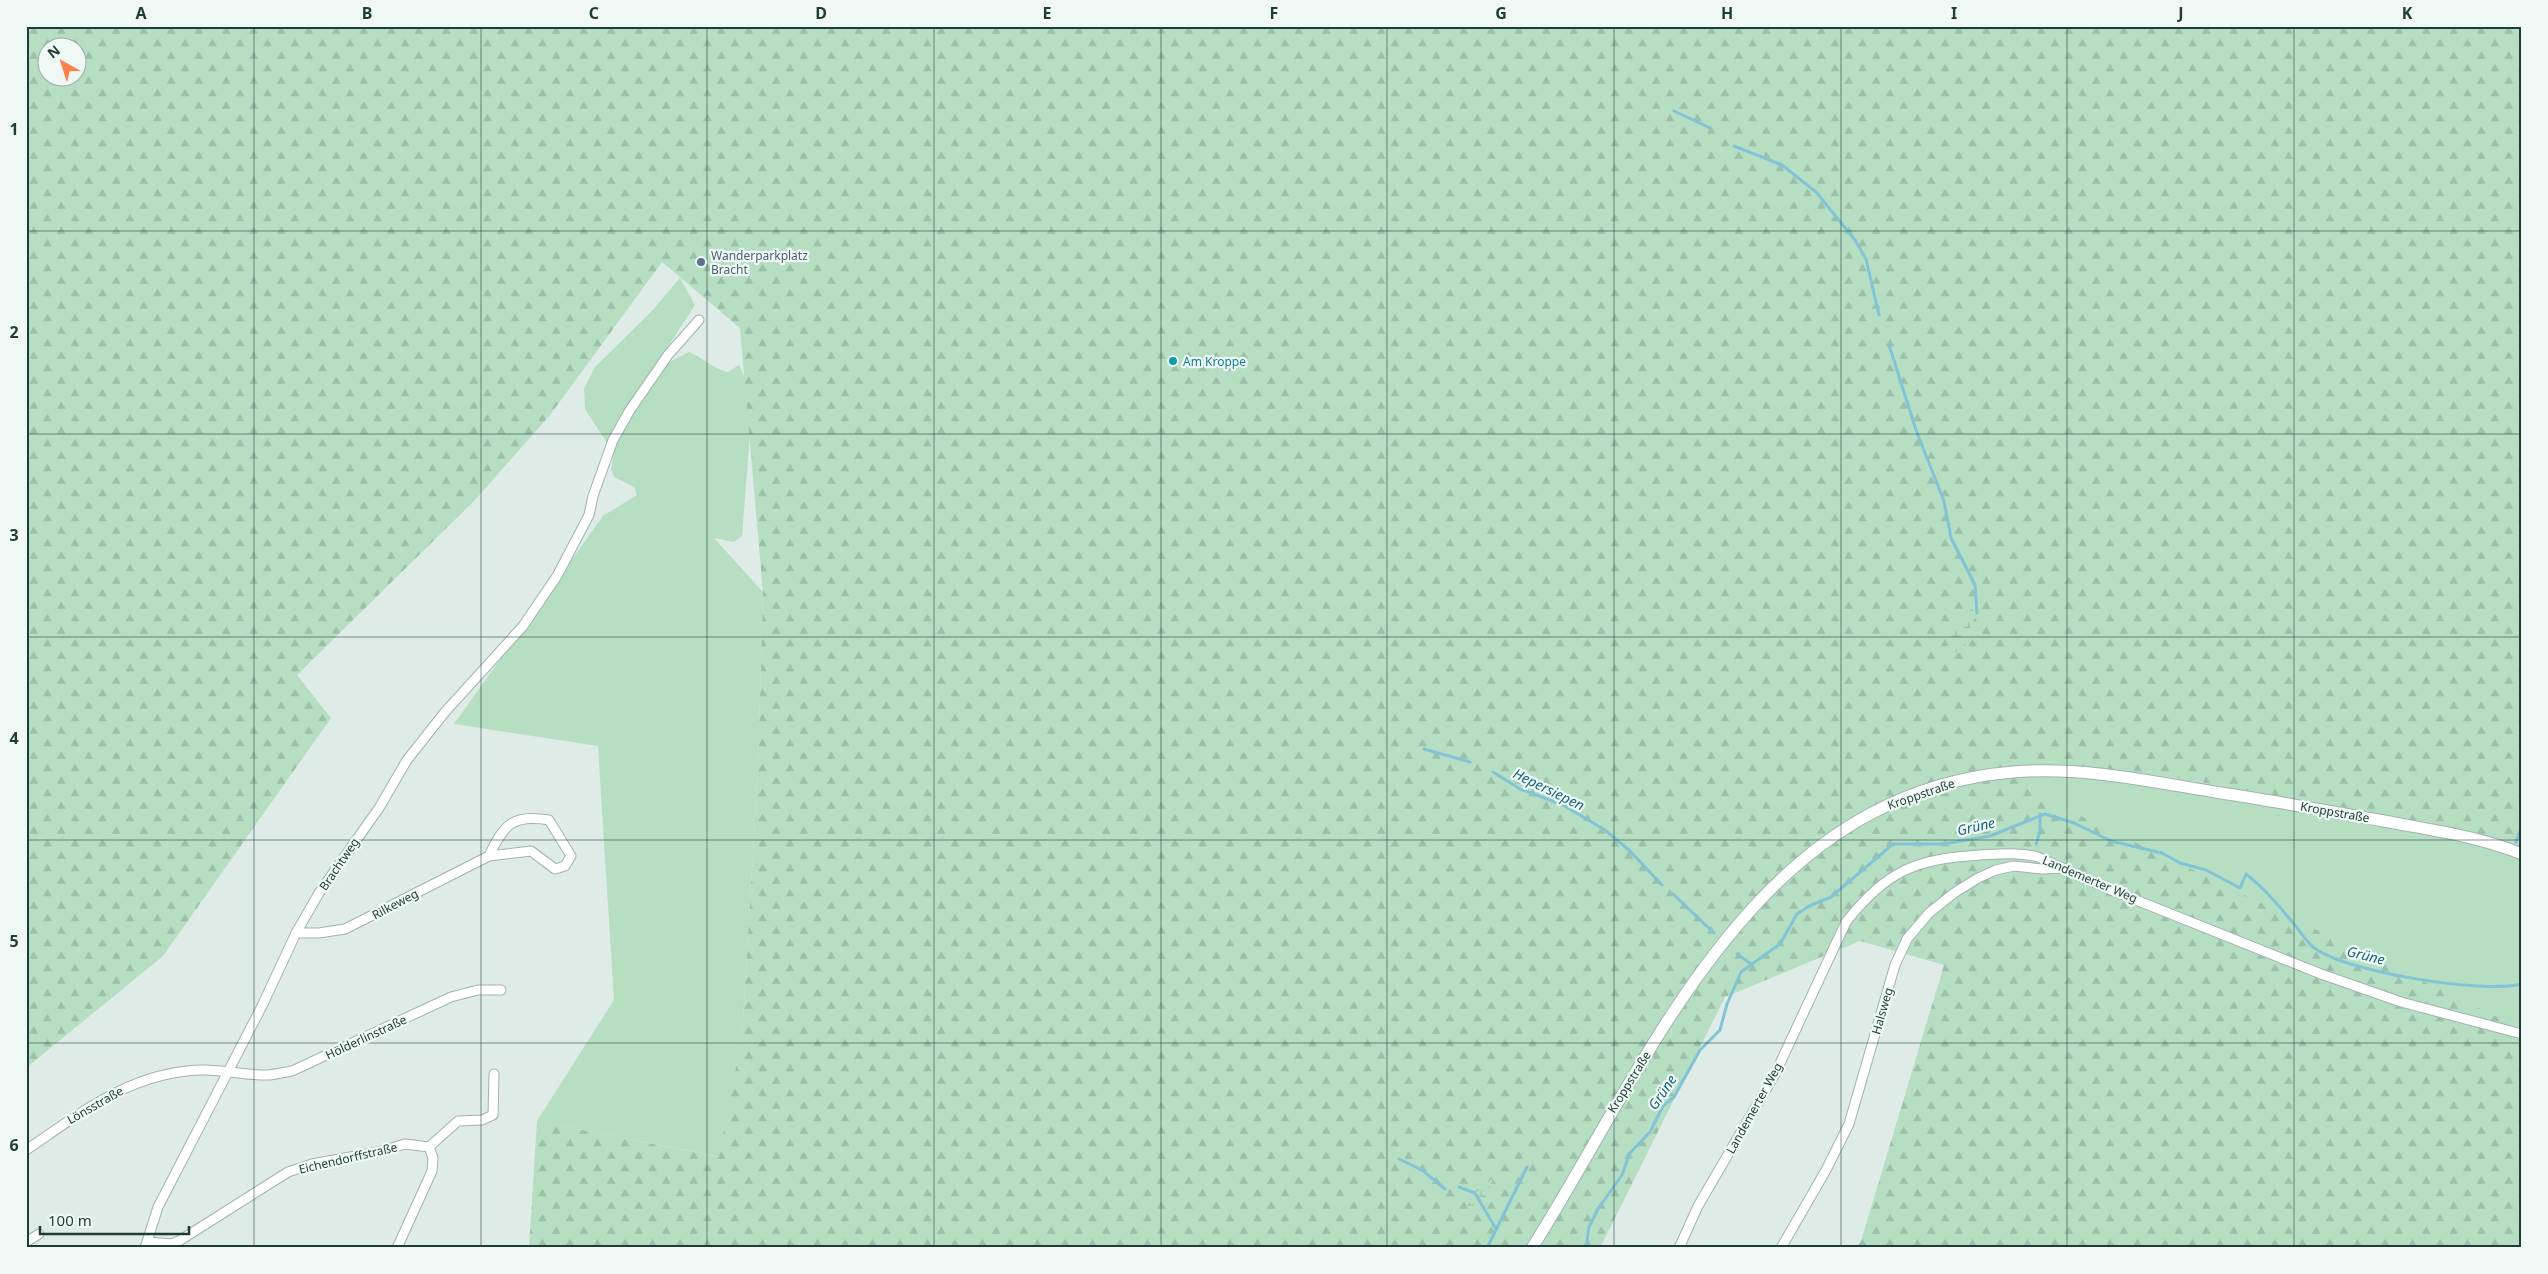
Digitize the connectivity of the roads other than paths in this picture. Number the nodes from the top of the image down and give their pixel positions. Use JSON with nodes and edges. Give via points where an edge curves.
{"nodes":[{"id":1,"x":699,"y":320,"type":"dead end"},
{"id":2,"x":2522,"y":854,"type":"edge"},
{"id":3,"x":489,"y":856,"type":"junction"},
{"id":4,"x":2063,"y":868,"type":"junction"},
{"id":5,"x":296,"y":933,"type":"junction"},
{"id":6,"x":501,"y":990,"type":"dead end"},
{"id":7,"x":2522,"y":1034,"type":"edge"},
{"id":8,"x":229,"y":1070,"type":"junction"},
{"id":9,"x":494,"y":1074,"type":"dead end"},
{"id":10,"x":429,"y":1147,"type":"junction"},
{"id":11,"x":26,"y":1150,"type":"edge"},
{"id":12,"x":39,"y":1234,"type":"dead end"},
{"id":13,"x":26,"y":1242,"type":"edge"},
{"id":14,"x":146,"y":1245,"type":"edge"},
{"id":15,"x":397,"y":1248,"type":"edge"},
{"id":16,"x":1532,"y":1248,"type":"edge"},
{"id":17,"x":1679,"y":1248,"type":"edge"},
{"id":18,"x":1781,"y":1248,"type":"edge"}],
"edges":[{"from":1,"to":5,"type":"street","name":"Brachtweg","via":[[668,355],[613,440],[602,466],[589,515],[557,576],[523,626],[445,712],[407,760]]},
{"from":2,"to":16,"type":"street","name":"Kroppstraße","via":[[2412,826],[2102,774],[2015,772],[1949,783],[1918,793],[1855,821],[1828,839],[1764,896],[1738,925],[1667,1020]]},
{"from":3,"to":3,"type":"street","name":"Rilkeweg","via":[[506,826],[530,817],[549,820],[571,856],[565,866],[555,868],[531,851]]},
{"from":3,"to":5,"type":"street","name":"Rilkeweg","via":[[345,929]]},
{"from":4,"to":7,"type":"street","name":"Landemerter Weg","via":[[2321,974],[2401,1002]]},
{"from":4,"to":17,"type":"street","name":"Landemerter Weg","via":[[2026,854],[1929,860],[1888,879],[1863,901],[1846,922],[1775,1074],[1698,1206]]},
{"from":4,"to":18,"type":"street","name":"Halsweg","via":[[2014,866],[1978,878],[1929,913],[1907,939],[1895,965],[1848,1124],[1826,1170]]},
{"from":5,"to":8,"type":"street","name":"Brachtweg"},
{"from":6,"to":8,"type":"street","name":"Hölderlinstraße","via":[[478,990],[450,997],[292,1070],[268,1075]]},
{"from":8,"to":11,"type":"street","name":"Lönsstraße","via":[[168,1073],[117,1090]]},
{"from":8,"to":14,"type":"street","name":"Brachtweg","via":[[158,1207]]},
{"from":9,"to":10,"type":"street","via":[[492,1115],[482,1120],[458,1121]]},
{"from":10,"to":14,"type":"street","name":"Eichendorffstraße","via":[[405,1144],[288,1172],[179,1241]]},
{"from":10,"to":15,"type":"street","via":[[433,1158],[432,1171]]},
{"from":12,"to":13,"type":"street"}]}
